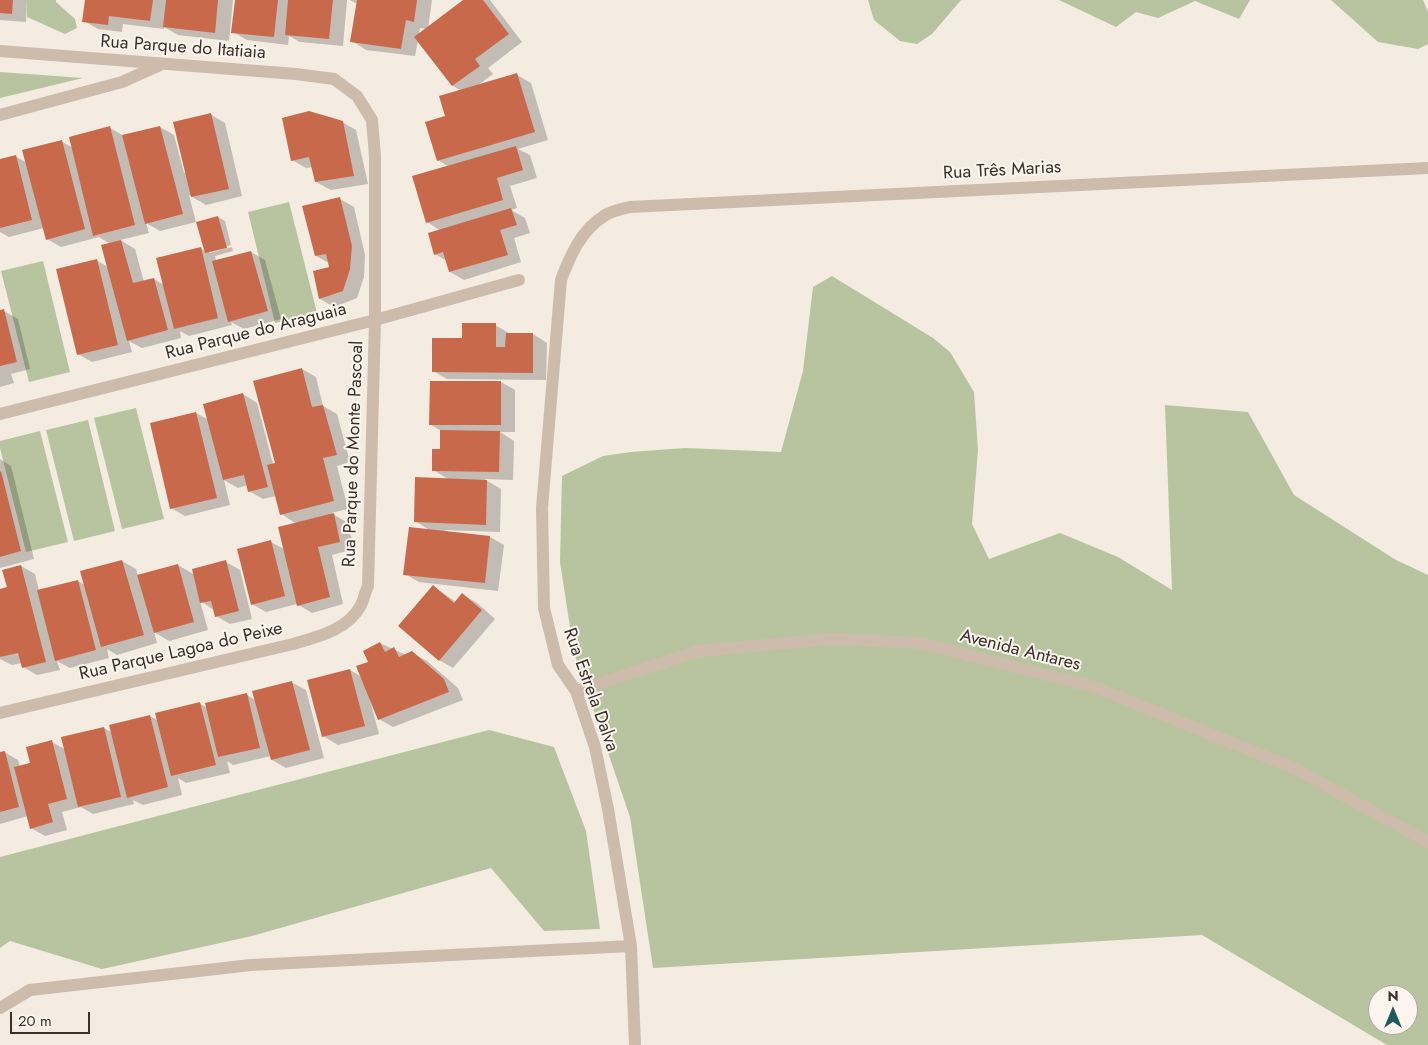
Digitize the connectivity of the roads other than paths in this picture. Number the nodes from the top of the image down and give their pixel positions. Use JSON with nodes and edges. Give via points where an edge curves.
{"nodes":[{"id":1,"x":0,"y":51,"type":"edge"},
{"id":2,"x":162,"y":64,"type":"junction"},
{"id":3,"x":357,"y":96,"type":"joint"},
{"id":4,"x":0,"y":114,"type":"edge"},
{"id":5,"x":1428,"y":168,"type":"edge"},
{"id":6,"x":585,"y":232,"type":"joint"},
{"id":7,"x":520,"y":280,"type":"dead end"},
{"id":8,"x":375,"y":320,"type":"junction"},
{"id":9,"x":0,"y":414,"type":"edge"},
{"id":10,"x":361,"y":606,"type":"joint"},
{"id":11,"x":576,"y":691,"type":"junction"},
{"id":12,"x":0,"y":713,"type":"edge"},
{"id":13,"x":1428,"y":842,"type":"edge"},
{"id":14,"x":631,"y":946,"type":"junction"},
{"id":15,"x":0,"y":1008,"type":"edge"},
{"id":16,"x":635,"y":1045,"type":"edge"}],
"edges":[{"from":1,"to":2,"type":"street","name":"Rua Parque do Itatiaia"},
{"from":2,"to":3,"type":"street","name":"Rua Parque do Itatiaia","via":[[334,79]]},
{"from":2,"to":4,"type":"street","via":[[122,82]]},
{"from":3,"to":8,"type":"street","name":"Rua Parque do Monte Pascoal","via":[[372,120],[375,156]]},
{"from":5,"to":6,"type":"street","name":"Rua Três Marias","via":[[630,207],[604,215]]},
{"from":6,"to":11,"type":"street","name":"Rua Estrela Dalva","via":[[570,256],[561,280],[542,508],[544,608],[558,665]]},
{"from":7,"to":8,"type":"street","name":"Rua Parque do Araguaia"},
{"from":8,"to":9,"type":"street","name":"Rua Parque do Araguaia"},
{"from":8,"to":10,"type":"street","name":"Rua Parque do Monte Pascoal","via":[[368,586]]},
{"from":10,"to":12,"type":"street","name":"Rua Parque Lagoa do Peixe","via":[[345,624],[293,644]]},
{"from":11,"to":13,"type":"street","name":"Avenida Antares","via":[[699,651],[832,639],[920,643],[1097,688],[1294,768]]},
{"from":11,"to":14,"type":"street","name":"Rua Estrela Dalva","via":[[595,747]]},
{"from":14,"to":15,"type":"street","via":[[251,965],[30,990]]},
{"from":14,"to":16,"type":"street","name":"Rua Estrela Dalva"}]}
